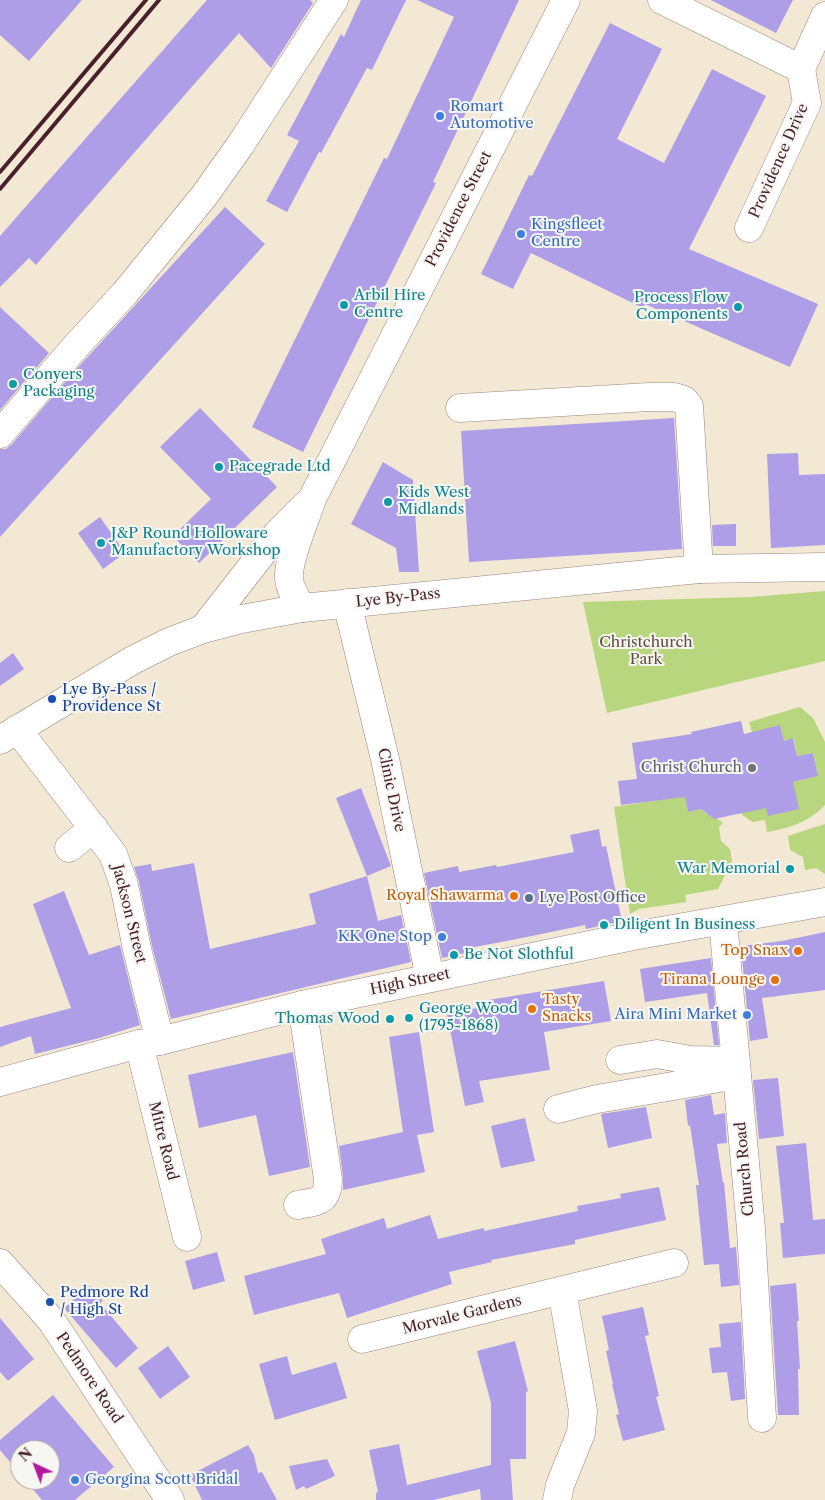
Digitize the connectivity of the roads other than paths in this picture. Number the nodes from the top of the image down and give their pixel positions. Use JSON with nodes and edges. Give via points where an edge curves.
{"nodes":[{"id":1,"x":334,"y":0,"type":"edge"},
{"id":2,"x":566,"y":0,"type":"edge"},
{"id":3,"x":662,"y":0,"type":"edge"},
{"id":4,"x":825,"y":16,"type":"edge"},
{"id":5,"x":800,"y":69,"type":"junction"},
{"id":6,"x":749,"y":228,"type":"dead end"},
{"id":7,"x":460,"y":408,"type":"dead end"},
{"id":8,"x":0,"y":434,"type":"edge"},
{"id":9,"x":312,"y":499,"type":"junction"},
{"id":10,"x":825,"y":567,"type":"edge"},
{"id":11,"x":699,"y":569,"type":"junction"},
{"id":12,"x":347,"y":603,"type":"junction"},
{"id":13,"x":302,"y":608,"type":"junction"},
{"id":14,"x":203,"y":629,"type":"junction"},
{"id":15,"x":8,"y":734,"type":"edge"},
{"id":16,"x":94,"y":828,"type":"junction"},
{"id":17,"x":69,"y":848,"type":"dead end"},
{"id":18,"x":825,"y":902,"type":"edge"},
{"id":19,"x":722,"y":921,"type":"junction"},
{"id":20,"x":430,"y":978,"type":"junction"},
{"id":21,"x":302,"y":1005,"type":"junction"},
{"id":22,"x":150,"y":1043,"type":"junction"},
{"id":23,"x":620,"y":1060,"type":"dead end"},
{"id":24,"x":736,"y":1068,"type":"junction"},
{"id":25,"x":0,"y":1082,"type":"edge"},
{"id":26,"x":558,"y":1109,"type":"dead end"},
{"id":27,"x":298,"y":1205,"type":"dead end"},
{"id":28,"x":187,"y":1237,"type":"dead end"},
{"id":29,"x":0,"y":1262,"type":"edge"},
{"id":30,"x":674,"y":1263,"type":"dead end"},
{"id":31,"x":562,"y":1290,"type":"junction"},
{"id":32,"x":362,"y":1340,"type":"dead end"},
{"id":33,"x":762,"y":1418,"type":"dead end"},
{"id":34,"x":170,"y":1500,"type":"edge"},
{"id":35,"x":557,"y":1500,"type":"edge"}],
"edges":[{"from":1,"to":8,"type":"main road","via":[[204,196]]},
{"from":2,"to":9,"type":"main road","name":"Providence Street"},
{"from":3,"to":5,"type":"main road"},
{"from":4,"to":5,"type":"main road"},
{"from":5,"to":6,"type":"main road","name":"Providence Drive","via":[[807,102]]},
{"from":7,"to":11,"type":"main road","via":[[649,397],[684,400],[690,406]]},
{"from":9,"to":13,"type":"main road","name":"Providence Street","via":[[290,565],[289,579]]},
{"from":9,"to":14,"type":"main road","name":"Providence Street","via":[[278,533]]},
{"from":10,"to":11,"type":"main road","name":"Lye By-Pass"},
{"from":11,"to":12,"type":"main road","name":"Lye By-Pass"},
{"from":12,"to":13,"type":"main road","name":"Lye By-Pass"},
{"from":12,"to":20,"type":"main road","name":"Clinic Drive","via":[[386,759]]},
{"from":13,"to":14,"type":"main road","name":"Lye By-Pass"},
{"from":14,"to":15,"type":"main road","name":"Lye By-Pass","via":[[133,660]]},
{"from":15,"to":16,"type":"main road","name":"Jackson Street"},
{"from":16,"to":17,"type":"main road"},
{"from":16,"to":22,"type":"main road","name":"Jackson Street","via":[[113,854],[124,885]]},
{"from":18,"to":19,"type":"main road","name":"High Street"},
{"from":19,"to":20,"type":"main road","name":"High Street"},
{"from":19,"to":24,"type":"main road","name":"Church Road"},
{"from":20,"to":21,"type":"main road","name":"High Street"},
{"from":21,"to":22,"type":"main road","name":"High Street"},
{"from":21,"to":27,"type":"main road","via":[[328,1191],[320,1200]]},
{"from":22,"to":25,"type":"main road","name":"High Street"},
{"from":22,"to":28,"type":"main road","name":"Mitre Road"},
{"from":23,"to":24,"type":"main road","via":[[657,1054]]},
{"from":24,"to":26,"type":"main road"},
{"from":24,"to":33,"type":"main road","name":"Church Road"},
{"from":29,"to":34,"type":"main road","name":"Pedmore Road","via":[[51,1320]]},
{"from":30,"to":31,"type":"main road","name":"Morvale Gardens"},
{"from":31,"to":32,"type":"main road","name":"Morvale Gardens"},
{"from":31,"to":35,"type":"main road","via":[[583,1410],[581,1433]]}]}
